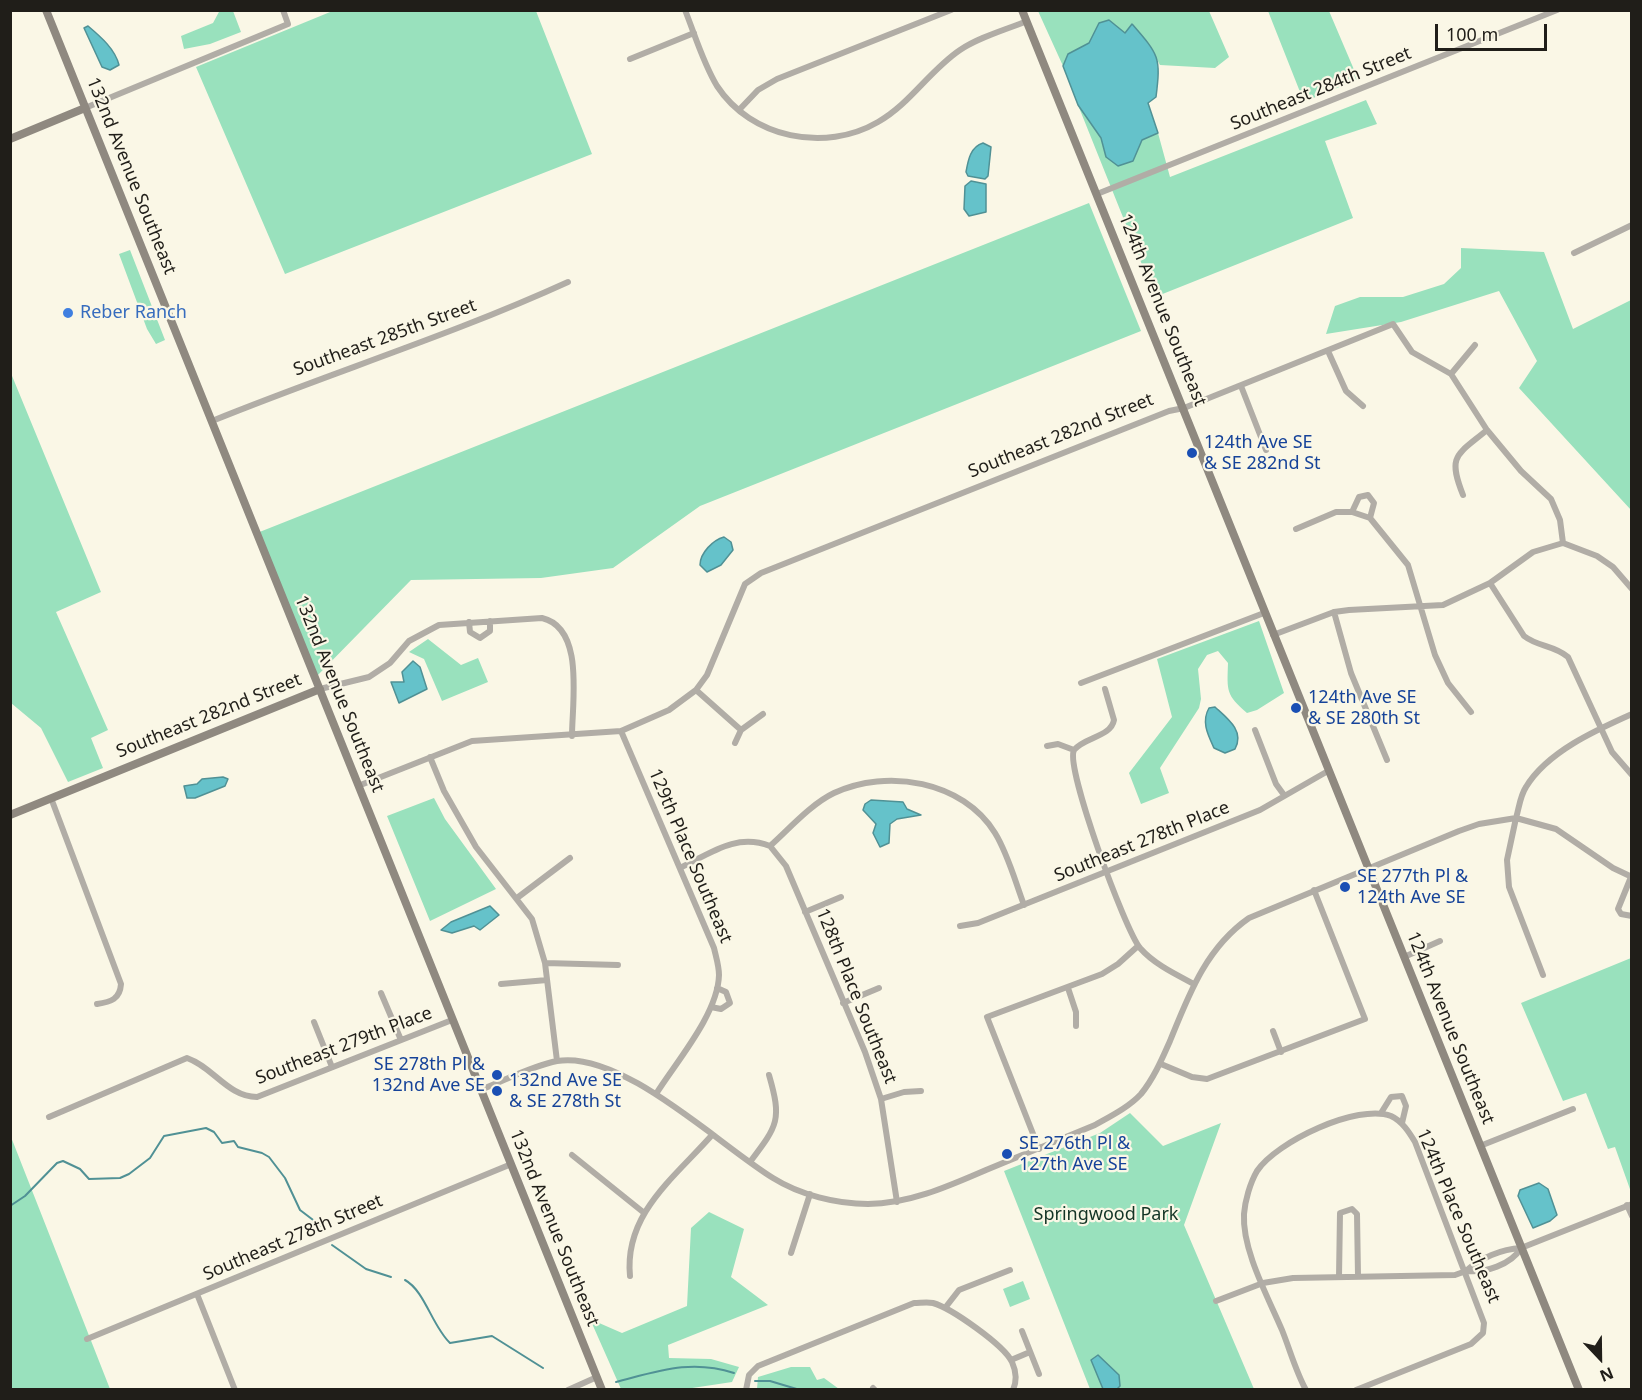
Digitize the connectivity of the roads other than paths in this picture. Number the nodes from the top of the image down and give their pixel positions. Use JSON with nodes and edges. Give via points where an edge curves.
{"nodes":[{"id":1,"x":46,"y":10,"type":"edge"},
{"id":2,"x":283,"y":10,"type":"edge"},
{"id":3,"x":685,"y":10,"type":"edge"},
{"id":4,"x":951,"y":10,"type":"edge"},
{"id":5,"x":1022,"y":10,"type":"edge"},
{"id":6,"x":1557,"y":10,"type":"edge"},
{"id":7,"x":1027,"y":21,"type":"junction"},
{"id":8,"x":694,"y":33,"type":"junction"},
{"id":9,"x":630,"y":59,"type":"dead end"},
{"id":10,"x":85,"y":108,"type":"junction"},
{"id":11,"x":739,"y":111,"type":"junction"},
{"id":12,"x":10,"y":139,"type":"edge"},
{"id":13,"x":1097,"y":194,"type":"junction"},
{"id":14,"x":1632,"y":225,"type":"edge"},
{"id":15,"x":1574,"y":253,"type":"dead end"},
{"id":16,"x":568,"y":282,"type":"dead end"},
{"id":17,"x":1474,"y":345,"type":"dead end"},
{"id":18,"x":1328,"y":351,"type":"junction"},
{"id":19,"x":1451,"y":374,"type":"junction"},
{"id":20,"x":1241,"y":386,"type":"junction"},
{"id":21,"x":1363,"y":406,"type":"dead end"},
{"id":22,"x":1184,"y":408,"type":"junction"},
{"id":23,"x":212,"y":421,"type":"junction"},
{"id":24,"x":1487,"y":430,"type":"junction"},
{"id":25,"x":1266,"y":450,"type":"dead end"},
{"id":26,"x":1462,"y":495,"type":"dead end"},
{"id":27,"x":1352,"y":512,"type":"junction"},
{"id":28,"x":1370,"y":518,"type":"junction"},
{"id":29,"x":1296,"y":529,"type":"dead end"},
{"id":30,"x":1563,"y":543,"type":"junction"},
{"id":31,"x":1490,"y":583,"type":"junction"},
{"id":32,"x":1632,"y":589,"type":"edge"},
{"id":33,"x":1421,"y":608,"type":"junction"},
{"id":34,"x":1334,"y":612,"type":"junction"},
{"id":35,"x":1264,"y":613,"type":"junction"},
{"id":36,"x":490,"y":621,"type":"junction"},
{"id":37,"x":469,"y":622,"type":"junction"},
{"id":38,"x":1273,"y":635,"type":"junction"},
{"id":39,"x":1081,"y":683,"type":"dead end"},
{"id":40,"x":320,"y":689,"type":"junction"},
{"id":41,"x":1105,"y":689,"type":"dead end"},
{"id":42,"x":696,"y":690,"type":"junction"},
{"id":43,"x":1471,"y":712,"type":"dead end"},
{"id":44,"x":764,"y":714,"type":"dead end"},
{"id":45,"x":1632,"y":714,"type":"edge"},
{"id":46,"x":1601,"y":728,"type":"junction"},
{"id":47,"x":741,"y":730,"type":"junction"},
{"id":48,"x":1255,"y":730,"type":"dead end"},
{"id":49,"x":621,"y":731,"type":"junction"},
{"id":50,"x":572,"y":736,"type":"junction"},
{"id":51,"x":735,"y":743,"type":"dead end"},
{"id":52,"x":1047,"y":746,"type":"dead end"},
{"id":53,"x":1074,"y":750,"type":"junction"},
{"id":54,"x":430,"y":757,"type":"junction"},
{"id":55,"x":1387,"y":760,"type":"dead end"},
{"id":56,"x":1328,"y":771,"type":"junction"},
{"id":57,"x":1632,"y":775,"type":"edge"},
{"id":58,"x":358,"y":786,"type":"junction"},
{"id":59,"x":1284,"y":795,"type":"junction"},
{"id":60,"x":51,"y":798,"type":"junction"},
{"id":61,"x":10,"y":815,"type":"edge"},
{"id":62,"x":1516,"y":818,"type":"junction"},
{"id":63,"x":770,"y":846,"type":"junction"},
{"id":64,"x":570,"y":858,"type":"dead end"},
{"id":65,"x":680,"y":868,"type":"junction"},
{"id":66,"x":1368,"y":868,"type":"junction"},
{"id":67,"x":1107,"y":872,"type":"junction"},
{"id":68,"x":1631,"y":877,"type":"edge"},
{"id":69,"x":1314,"y":890,"type":"junction"},
{"id":70,"x":841,"y":897,"type":"dead end"},
{"id":71,"x":517,"y":898,"type":"junction"},
{"id":72,"x":1024,"y":905,"type":"junction"},
{"id":73,"x":805,"y":912,"type":"junction"},
{"id":74,"x":1632,"y":916,"type":"edge"},
{"id":75,"x":960,"y":926,"type":"dead end"},
{"id":76,"x":1440,"y":941,"type":"dead end"},
{"id":77,"x":1138,"y":946,"type":"junction"},
{"id":78,"x":1404,"y":957,"type":"junction"},
{"id":79,"x":545,"y":963,"type":"junction"},
{"id":80,"x":618,"y":965,"type":"dead end"},
{"id":81,"x":1543,"y":975,"type":"dead end"},
{"id":82,"x":548,"y":980,"type":"junction"},
{"id":83,"x":501,"y":984,"type":"dead end"},
{"id":84,"x":1194,"y":984,"type":"junction"},
{"id":85,"x":879,"y":988,"type":"dead end"},
{"id":86,"x":1068,"y":988,"type":"junction"},
{"id":87,"x":716,"y":992,"type":"junction"},
{"id":88,"x":381,"y":993,"type":"dead end"},
{"id":89,"x":843,"y":1003,"type":"junction"},
{"id":90,"x":97,"y":1004,"type":"dead end"},
{"id":91,"x":711,"y":1007,"type":"junction"},
{"id":92,"x":452,"y":1020,"type":"junction"},
{"id":93,"x":314,"y":1022,"type":"dead end"},
{"id":94,"x":1076,"y":1026,"type":"dead end"},
{"id":95,"x":1273,"y":1031,"type":"dead end"},
{"id":96,"x":401,"y":1040,"type":"junction"},
{"id":97,"x":1281,"y":1052,"type":"junction"},
{"id":98,"x":557,"y":1061,"type":"junction"},
{"id":99,"x":1161,"y":1064,"type":"junction"},
{"id":100,"x":332,"y":1067,"type":"junction"},
{"id":101,"x":769,"y":1075,"type":"dead end"},
{"id":102,"x":480,"y":1090,"type":"junction"},
{"id":103,"x":921,"y":1091,"type":"dead end"},
{"id":104,"x":656,"y":1094,"type":"junction"},
{"id":105,"x":881,"y":1099,"type":"junction"},
{"id":106,"x":1573,"y":1109,"type":"dead end"},
{"id":107,"x":1381,"y":1113,"type":"junction"},
{"id":108,"x":49,"y":1117,"type":"dead end"},
{"id":109,"x":1401,"y":1123,"type":"junction"},
{"id":110,"x":712,"y":1135,"type":"junction"},
{"id":111,"x":1480,"y":1146,"type":"junction"},
{"id":112,"x":1039,"y":1149,"type":"junction"},
{"id":113,"x":572,"y":1155,"type":"dead end"},
{"id":114,"x":750,"y":1162,"type":"junction"},
{"id":115,"x":509,"y":1165,"type":"junction"},
{"id":116,"x":810,"y":1194,"type":"junction"},
{"id":117,"x":897,"y":1202,"type":"junction"},
{"id":118,"x":1629,"y":1205,"type":"edge"},
{"id":119,"x":643,"y":1212,"type":"junction"},
{"id":120,"x":1632,"y":1216,"type":"edge"},
{"id":121,"x":1521,"y":1248,"type":"junction"},
{"id":122,"x":791,"y":1253,"type":"dead end"},
{"id":123,"x":1010,"y":1270,"type":"dead end"},
{"id":124,"x":1466,"y":1270,"type":"junction"},
{"id":125,"x":630,"y":1276,"type":"dead end"},
{"id":126,"x":1339,"y":1276,"type":"junction"},
{"id":127,"x":1358,"y":1276,"type":"junction"},
{"id":128,"x":1263,"y":1283,"type":"junction"},
{"id":129,"x":197,"y":1294,"type":"junction"},
{"id":130,"x":1216,"y":1301,"type":"dead end"},
{"id":131,"x":945,"y":1308,"type":"junction"},
{"id":132,"x":1022,"y":1331,"type":"dead end"},
{"id":133,"x":87,"y":1339,"type":"dead end"},
{"id":134,"x":1030,"y":1352,"type":"junction"},
{"id":135,"x":1011,"y":1360,"type":"junction"},
{"id":136,"x":1040,"y":1374,"type":"dead end"},
{"id":137,"x":597,"y":1377,"type":"junction"},
{"id":138,"x":235,"y":1389,"type":"edge"},
{"id":139,"x":568,"y":1389,"type":"edge"},
{"id":140,"x":602,"y":1389,"type":"edge"},
{"id":141,"x":746,"y":1389,"type":"edge"},
{"id":142,"x":1013,"y":1389,"type":"edge"},
{"id":143,"x":1306,"y":1389,"type":"edge"},
{"id":144,"x":1356,"y":1389,"type":"edge"},
{"id":145,"x":1579,"y":1389,"type":"edge"}],
"edges":[{"from":1,"to":10,"type":"street","name":"132nd Avenue Southeast"},
{"from":2,"to":10,"type":"street","via":[[288,24]]},
{"from":3,"to":8,"type":"street"},
{"from":4,"to":11,"type":"street","via":[[777,79],[758,90]]},
{"from":5,"to":7,"type":"street","name":"124th Avenue Southeast"},
{"from":6,"to":13,"type":"street","name":"Southeast 284th Street"},
{"from":7,"to":11,"type":"street","via":[[960,49],[890,114],[852,134],[822,139],[794,136],[759,125]]},
{"from":7,"to":13,"type":"street","name":"124th Avenue Southeast"},
{"from":8,"to":9,"type":"street"},
{"from":8,"to":11,"type":"street","via":[[714,80]]},
{"from":10,"to":12,"type":"street"},
{"from":10,"to":23,"type":"street","name":"132nd Avenue Southeast"},
{"from":13,"to":22,"type":"street","name":"124th Avenue Southeast"},
{"from":14,"to":15,"type":"street"},
{"from":16,"to":23,"type":"street","name":"Southeast 285th Street"},
{"from":17,"to":19,"type":"street"},
{"from":18,"to":19,"type":"street","name":"Southeast 282nd Street","via":[[1393,324],[1412,352]]},
{"from":18,"to":20,"type":"street","name":"Southeast 282nd Street"},
{"from":18,"to":21,"type":"street","via":[[1346,391]]},
{"from":19,"to":24,"type":"street"},
{"from":20,"to":22,"type":"street","name":"Southeast 282nd Street"},
{"from":20,"to":25,"type":"street"},
{"from":22,"to":35,"type":"street","name":"124th Avenue Southeast"},
{"from":22,"to":42,"type":"street","name":"Southeast 282nd Street","via":[[761,573],[745,584],[714,663]]},
{"from":23,"to":40,"type":"street","name":"132nd Avenue Southeast"},
{"from":24,"to":26,"type":"street","via":[[1457,457],[1454,465]]},
{"from":24,"to":30,"type":"street","via":[[1551,499],[1560,520]]},
{"from":27,"to":28,"type":"street"},
{"from":27,"to":28,"type":"street","via":[[1359,497],[1368,495],[1374,503]]},
{"from":27,"to":29,"type":"street","via":[[1336,512]]},
{"from":28,"to":33,"type":"street","via":[[1408,565]]},
{"from":30,"to":31,"type":"street","via":[[1533,552]]},
{"from":30,"to":32,"type":"street","via":[[1598,556]]},
{"from":31,"to":33,"type":"street","via":[[1443,605]]},
{"from":31,"to":46,"type":"street","via":[[1524,636],[1557,648],[1568,657]]},
{"from":33,"to":34,"type":"street"},
{"from":33,"to":43,"type":"street","via":[[1448,683]]},
{"from":34,"to":38,"type":"street"},
{"from":34,"to":55,"type":"street","via":[[1351,673]]},
{"from":35,"to":38,"type":"street","name":"124th Avenue Southeast"},
{"from":35,"to":39,"type":"street"},
{"from":36,"to":37,"type":"street","name":"Southeast 282nd Street"},
{"from":36,"to":37,"type":"street","via":[[490,631],[480,638],[470,632]]},
{"from":36,"to":50,"type":"street","name":"Southeast 282nd Street","via":[[542,618],[562,628],[571,648]]},
{"from":37,"to":40,"type":"street","name":"Southeast 282nd Street","via":[[430,628],[409,640],[390,663],[369,677]]},
{"from":38,"to":56,"type":"street","name":"124th Avenue Southeast"},
{"from":40,"to":58,"type":"street","name":"132nd Avenue Southeast"},
{"from":40,"to":60,"type":"street","name":"Southeast 282nd Street"},
{"from":41,"to":53,"type":"street","via":[[1113,725]]},
{"from":42,"to":47,"type":"street"},
{"from":42,"to":49,"type":"street","via":[[673,708]]},
{"from":44,"to":47,"type":"street"},
{"from":45,"to":46,"type":"street"},
{"from":46,"to":57,"type":"street","via":[[1617,762]]},
{"from":46,"to":62,"type":"street","via":[[1581,738],[1534,777],[1525,788]]},
{"from":47,"to":51,"type":"street"},
{"from":48,"to":59,"type":"street"},
{"from":49,"to":50,"type":"street"},
{"from":49,"to":65,"type":"street","name":"129th Place Southeast"},
{"from":50,"to":54,"type":"street","via":[[472,741]]},
{"from":52,"to":53,"type":"street","via":[[1063,745]]},
{"from":53,"to":67,"type":"street","via":[[1072,761],[1086,817]]},
{"from":54,"to":58,"type":"street"},
{"from":54,"to":71,"type":"street","via":[[444,791],[476,847]]},
{"from":56,"to":59,"type":"street","name":"Southeast 278th Place"},
{"from":56,"to":66,"type":"street","name":"124th Avenue Southeast"},
{"from":58,"to":92,"type":"street","name":"132nd Avenue Southeast"},
{"from":59,"to":67,"type":"street","name":"Southeast 278th Place","via":[[1260,810]]},
{"from":60,"to":61,"type":"street","name":"Southeast 282nd Street"},
{"from":60,"to":90,"type":"street","via":[[121,984],[115,1000]]},
{"from":62,"to":66,"type":"street","via":[[1479,824]]},
{"from":62,"to":68,"type":"street","via":[[1556,829]]},
{"from":62,"to":81,"type":"street","via":[[1507,860],[1509,887]]},
{"from":63,"to":65,"type":"street","via":[[747,840],[735,842]]},
{"from":63,"to":72,"type":"street","via":[[833,793],[889,781],[930,785],[977,812],[995,833]]},
{"from":63,"to":73,"type":"street","name":"128th Place Southeast","via":[[786,866]]},
{"from":64,"to":71,"type":"street"},
{"from":65,"to":87,"type":"street","name":"129th Place Southeast","via":[[714,948],[719,976]]},
{"from":66,"to":69,"type":"street"},
{"from":66,"to":78,"type":"street","name":"124th Avenue Southeast"},
{"from":67,"to":72,"type":"street","name":"Southeast 278th Place"},
{"from":67,"to":77,"type":"street"},
{"from":68,"to":74,"type":"street","via":[[1618,909],[1621,914]]},
{"from":69,"to":84,"type":"street","via":[[1249,918],[1232,930],[1217,945]]},
{"from":69,"to":97,"type":"street","via":[[1365,1019]]},
{"from":70,"to":73,"type":"street"},
{"from":71,"to":79,"type":"street","via":[[532,919]]},
{"from":72,"to":75,"type":"street","name":"Southeast 278th Place"},
{"from":73,"to":89,"type":"street","name":"128th Place Southeast"},
{"from":76,"to":78,"type":"street"},
{"from":77,"to":84,"type":"street","via":[[1165,968]]},
{"from":77,"to":86,"type":"street","via":[[1118,964]]},
{"from":78,"to":111,"type":"street","name":"124th Avenue Southeast"},
{"from":79,"to":80,"type":"street"},
{"from":79,"to":82,"type":"street"},
{"from":82,"to":83,"type":"street"},
{"from":82,"to":98,"type":"street"},
{"from":84,"to":99,"type":"street"},
{"from":85,"to":89,"type":"street"},
{"from":86,"to":94,"type":"street"},
{"from":86,"to":112,"type":"street","via":[[987,1017]]},
{"from":87,"to":91,"type":"street"},
{"from":87,"to":91,"type":"street","via":[[726,992],[730,1002],[721,1010]]},
{"from":88,"to":96,"type":"street"},
{"from":89,"to":105,"type":"street","name":"128th Place Southeast"},
{"from":91,"to":104,"type":"street"},
{"from":92,"to":96,"type":"street","name":"Southeast 279th Place"},
{"from":92,"to":102,"type":"street","name":"132nd Avenue Southeast"},
{"from":93,"to":100,"type":"street"},
{"from":95,"to":97,"type":"street"},
{"from":96,"to":100,"type":"street","name":"Southeast 279th Place"},
{"from":97,"to":99,"type":"street","via":[[1207,1079]]},
{"from":98,"to":102,"type":"street"},
{"from":98,"to":104,"type":"street","via":[[590,1062]]},
{"from":99,"to":112,"type":"street","via":[[1141,1094],[1120,1111]]},
{"from":100,"to":108,"type":"street","name":"Southeast 279th Place","via":[[250,1097],[187,1058]]},
{"from":101,"to":114,"type":"street","via":[[777,1103],[776,1119],[772,1132]]},
{"from":102,"to":115,"type":"street","name":"132nd Avenue Southeast"},
{"from":103,"to":105,"type":"street"},
{"from":104,"to":110,"type":"street"},
{"from":105,"to":117,"type":"street","name":"128th Place Southeast"},
{"from":106,"to":111,"type":"street"},
{"from":107,"to":109,"type":"street","name":"124th Place Southeast"},
{"from":107,"to":109,"type":"street","via":[[1391,1097],[1402,1096],[1406,1106]]},
{"from":107,"to":128,"type":"street","via":[[1353,1116],[1295,1139],[1257,1171],[1244,1213],[1245,1230]]},
{"from":109,"to":124,"type":"street","name":"124th Place Southeast","via":[[1414,1142]]},
{"from":110,"to":114,"type":"street"},
{"from":110,"to":119,"type":"street"},
{"from":111,"to":121,"type":"street","name":"124th Avenue Southeast"},
{"from":112,"to":117,"type":"street","via":[[936,1191]]},
{"from":113,"to":119,"type":"street"},
{"from":114,"to":116,"type":"street","via":[[773,1179]]},
{"from":115,"to":129,"type":"street","name":"Southeast 278th Street"},
{"from":115,"to":137,"type":"street","name":"132nd Avenue Southeast"},
{"from":116,"to":117,"type":"street","via":[[850,1203]]},
{"from":116,"to":122,"type":"street"},
{"from":118,"to":120,"type":"street"},
{"from":118,"to":121,"type":"street"},
{"from":119,"to":125,"type":"street","via":[[630,1243]]},
{"from":121,"to":124,"type":"street","via":[[1510,1248],[1475,1262]]},
{"from":121,"to":124,"type":"street","via":[[1515,1258],[1479,1272]]},
{"from":121,"to":145,"type":"street","name":"124th Avenue Southeast"},
{"from":123,"to":131,"type":"street","via":[[959,1290]]},
{"from":124,"to":127,"type":"street","via":[[1455,1275]]},
{"from":124,"to":144,"type":"street","name":"124th Place Southeast","via":[[1484,1316],[1483,1333],[1471,1344]]},
{"from":126,"to":127,"type":"street"},
{"from":126,"to":127,"type":"street","via":[[1340,1213],[1352,1209],[1357,1214]]},
{"from":126,"to":128,"type":"street"},
{"from":128,"to":130,"type":"street"},
{"from":128,"to":143,"type":"street"},
{"from":129,"to":133,"type":"street","name":"Southeast 278th Street"},
{"from":129,"to":138,"type":"street"},
{"from":131,"to":135,"type":"street"},
{"from":131,"to":141,"type":"street","via":[[932,1302],[914,1303],[885,1314],[758,1366],[749,1375]]},
{"from":132,"to":134,"type":"street"},
{"from":134,"to":135,"type":"street"},
{"from":134,"to":136,"type":"street"},
{"from":135,"to":142,"type":"street","via":[[1016,1380]]},
{"from":137,"to":139,"type":"street"},
{"from":137,"to":140,"type":"street","name":"132nd Avenue Southeast"}]}
